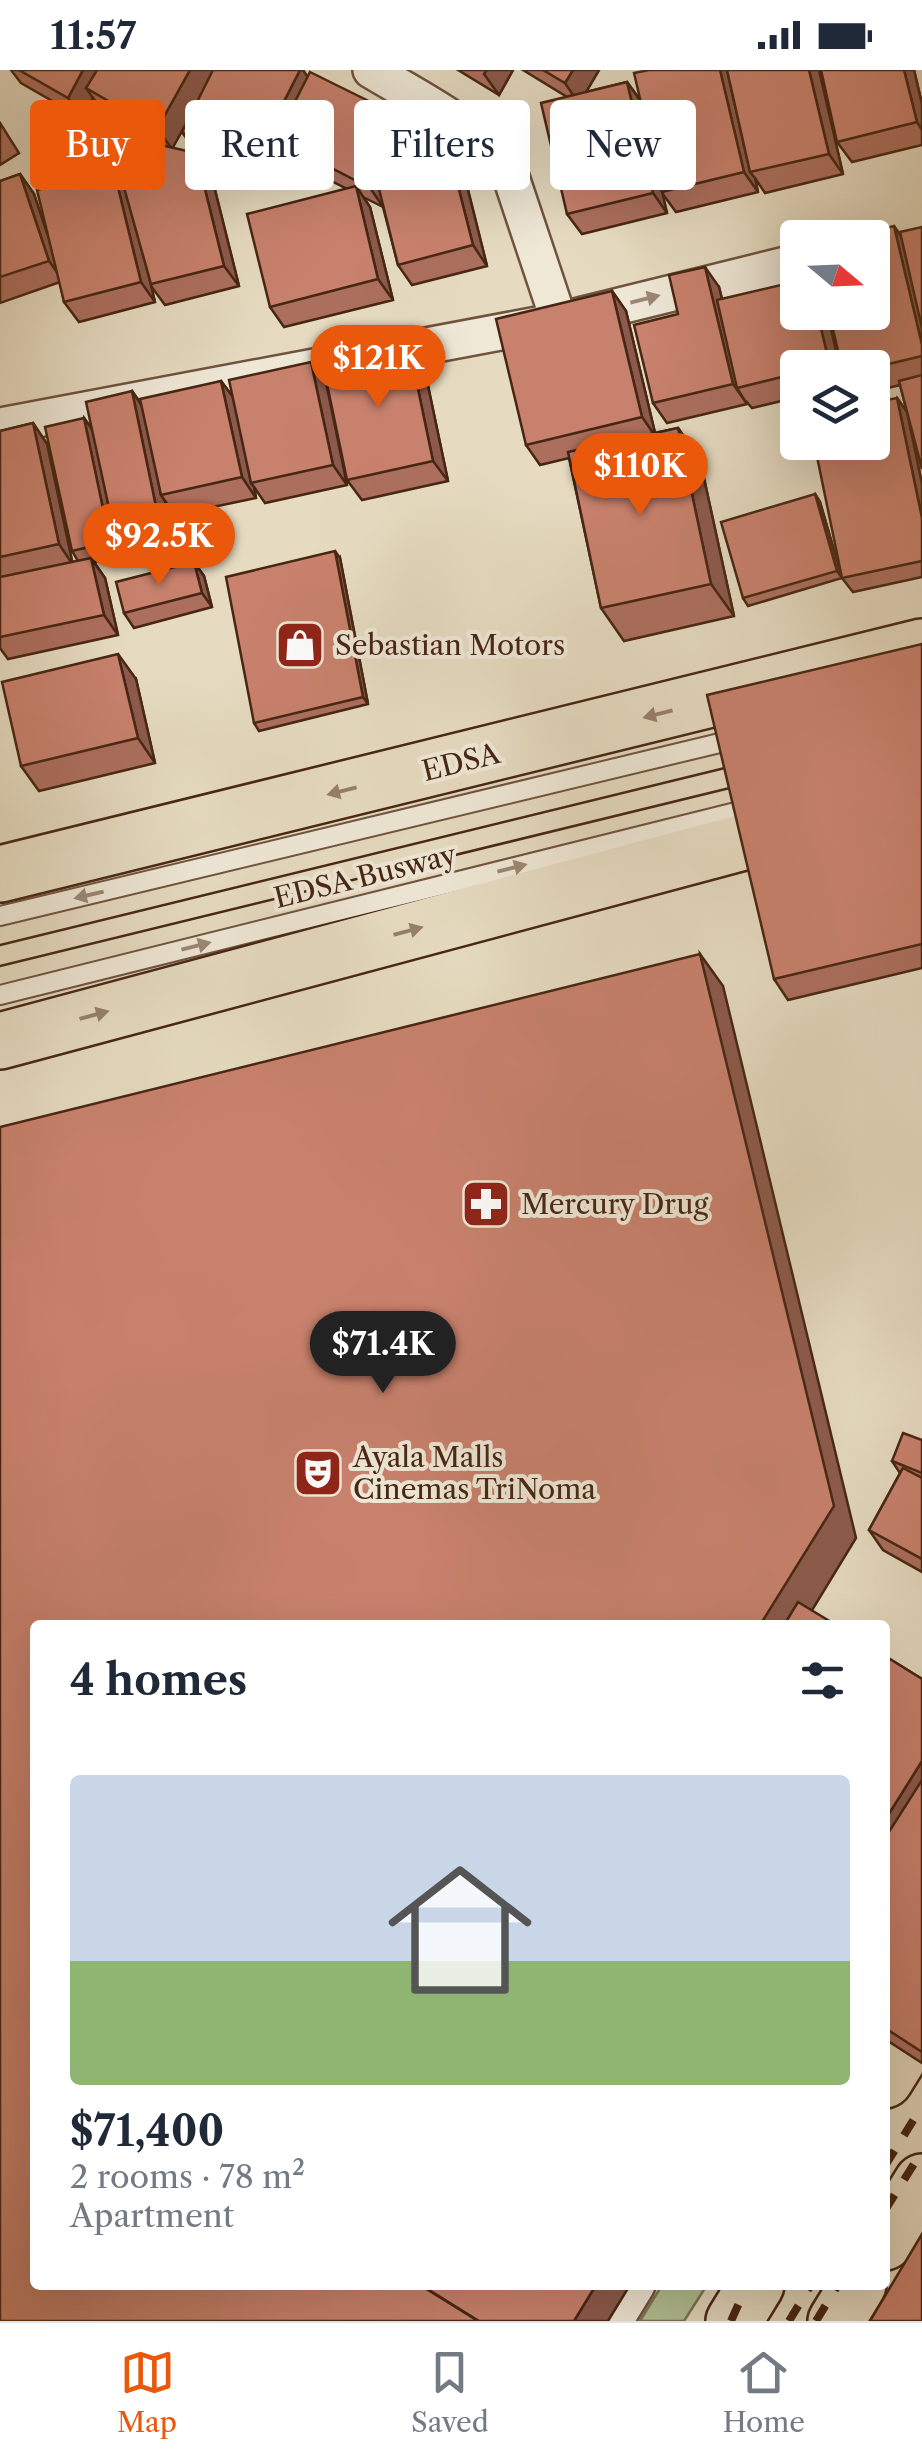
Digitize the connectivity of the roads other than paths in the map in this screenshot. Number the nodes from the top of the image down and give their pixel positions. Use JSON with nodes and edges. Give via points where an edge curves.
{"nodes":[{"id":1,"x":371,"y":70,"type":"edge"},
{"id":2,"x":780,"y":266,"type":"edge"},
{"id":3,"x":559,"y":320,"type":"junction"},
{"id":4,"x":0,"y":426,"type":"edge"},
{"id":5,"x":922,"y":647,"type":"edge"},
{"id":6,"x":728,"y":742,"type":"edge"},
{"id":7,"x":747,"y":825,"type":"joint"},
{"id":8,"x":0,"y":874,"type":"edge"},
{"id":9,"x":0,"y":916,"type":"edge"},
{"id":10,"x":0,"y":995,"type":"edge"},
{"id":11,"x":0,"y":1040,"type":"edge"},
{"id":12,"x":922,"y":2182,"type":"edge"},
{"id":13,"x":890,"y":2234,"type":"edge"},
{"id":14,"x":635,"y":2290,"type":"edge"},
{"id":15,"x":753,"y":2290,"type":"edge"},
{"id":16,"x":855,"y":2290,"type":"edge"},
{"id":17,"x":615,"y":2321,"type":"edge"},
{"id":18,"x":734,"y":2321,"type":"edge"},
{"id":19,"x":836,"y":2321,"type":"edge"}],
"edges":[{"from":1,"to":3,"type":"street","via":[[462,125],[500,160]]},
{"from":3,"to":2,"type":"street","one_way":true},
{"from":3,"to":4,"type":"street"},
{"from":5,"to":8,"type":"main road","name":"EDSA","one_way":true},
{"from":6,"to":9,"type":"lane","name":"EDSA Busway","one_way":true},
{"from":10,"to":7,"type":"lane","name":"EDSA Busway","one_way":true},
{"from":11,"to":7,"type":"main road","one_way":true},
{"from":12,"to":13,"type":"main road"},
{"from":14,"to":17,"type":"street"},
{"from":15,"to":18,"type":"main road"},
{"from":16,"to":19,"type":"main road"}]}
